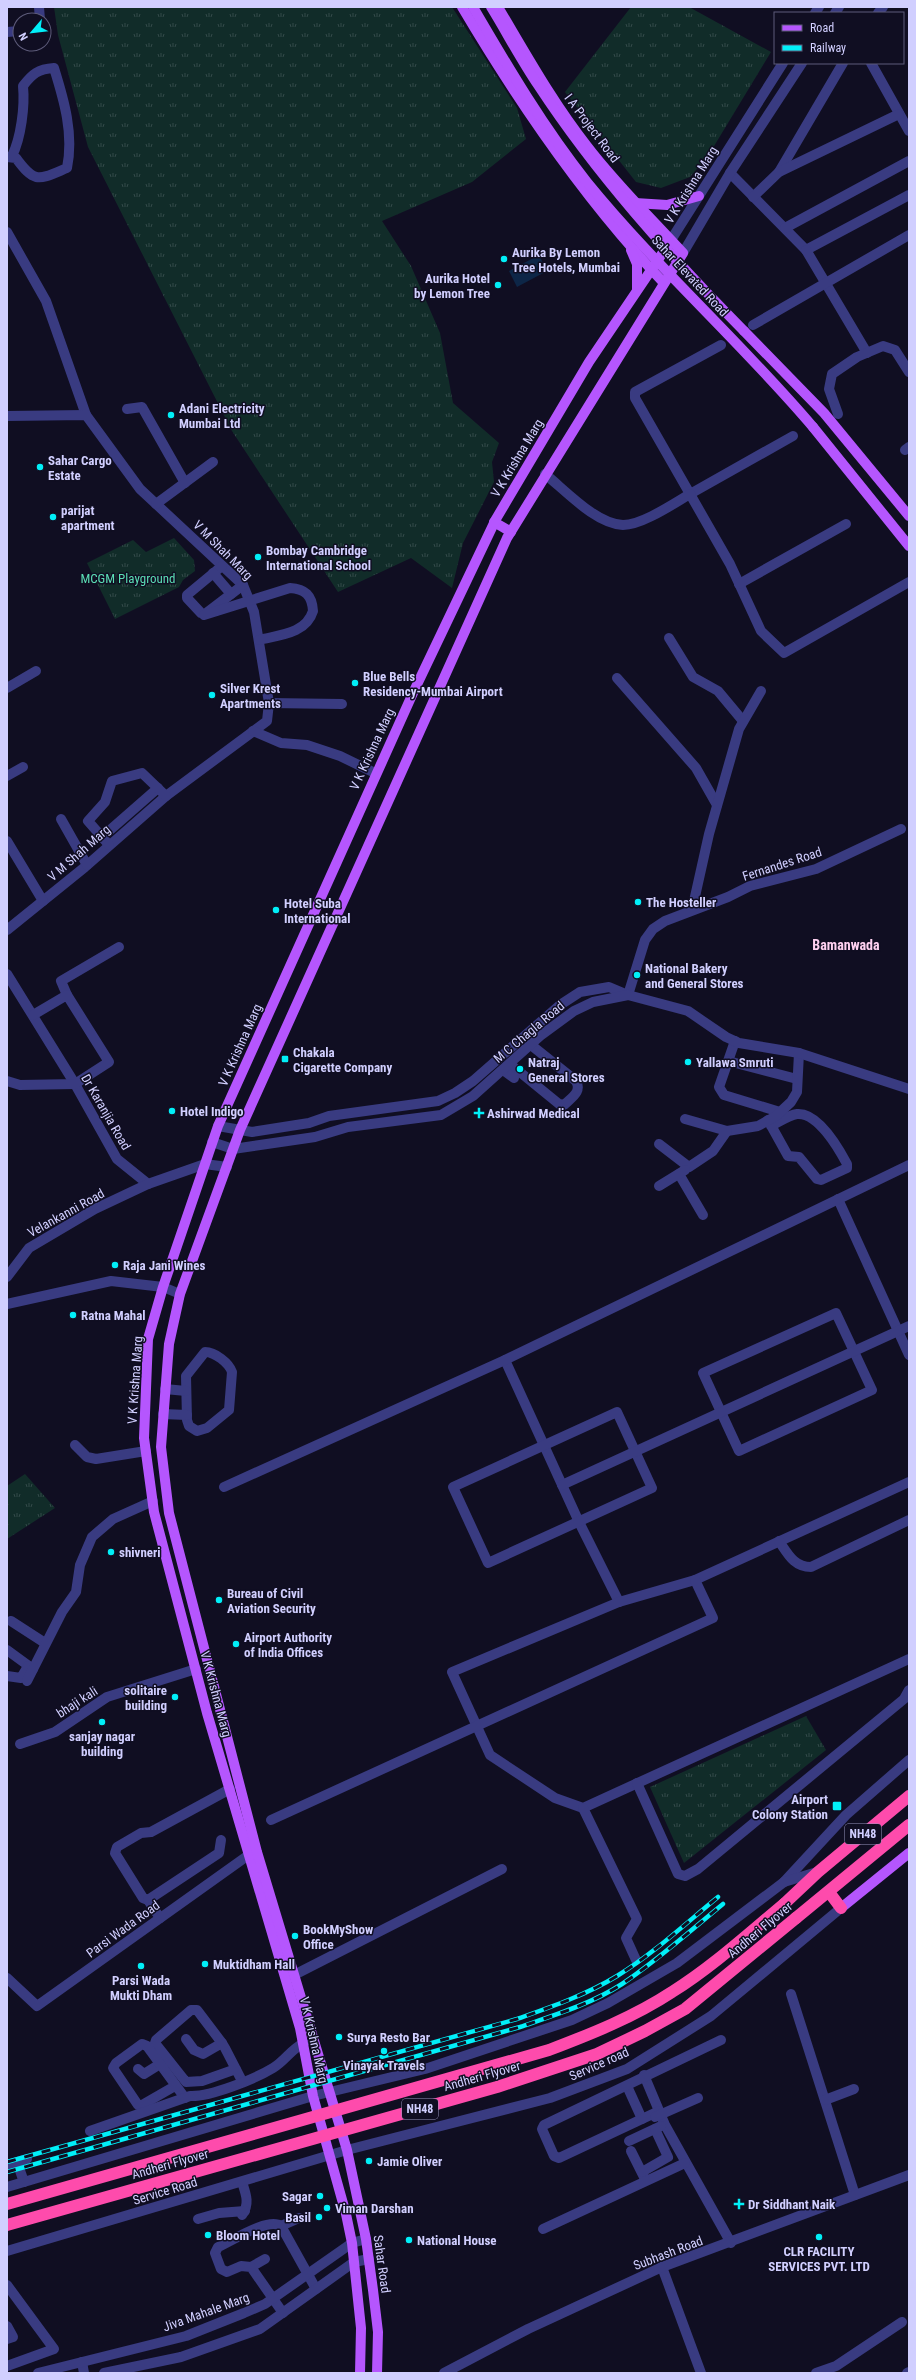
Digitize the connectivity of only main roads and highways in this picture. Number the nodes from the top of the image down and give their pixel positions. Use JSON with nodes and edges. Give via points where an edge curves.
{"nodes":[{"id":1,"x":462,"y":7,"type":"edge"},
{"id":2,"x":473,"y":7,"type":"edge"},
{"id":3,"x":491,"y":7,"type":"edge"},
{"id":4,"x":498,"y":7,"type":"edge"},
{"id":5,"x":700,"y":196,"type":"road end"},
{"id":6,"x":635,"y":203,"type":"junction"},
{"id":7,"x":671,"y":240,"type":"junction"},
{"id":8,"x":629,"y":243,"type":"junction"},
{"id":9,"x":683,"y":252,"type":"joint"},
{"id":10,"x":651,"y":269,"type":"junction"},
{"id":11,"x":663,"y":282,"type":"junction"},
{"id":12,"x":637,"y":289,"type":"junction"},
{"id":13,"x":909,"y":516,"type":"edge"},
{"id":14,"x":494,"y":522,"type":"junction"},
{"id":15,"x":510,"y":532,"type":"junction"},
{"id":16,"x":909,"y":546,"type":"edge"},
{"id":17,"x":909,"y":1796,"type":"edge"},
{"id":18,"x":909,"y":1824,"type":"edge"},
{"id":19,"x":253,"y":1853,"type":"junction"},
{"id":20,"x":909,"y":1853,"type":"edge"},
{"id":21,"x":829,"y":1892,"type":"junction"},
{"id":22,"x":841,"y":1908,"type":"joint"},
{"id":23,"x":330,"y":2091,"type":"joint"},
{"id":24,"x":331,"y":2155,"type":"joint"},
{"id":25,"x":7,"y":2204,"type":"edge"},
{"id":26,"x":7,"y":2225,"type":"edge"},
{"id":27,"x":360,"y":2373,"type":"edge"},
{"id":28,"x":377,"y":2373,"type":"edge"}],
"edges":[{"from":1,"to":8,"type":"main road","via":[[538,127]]},
{"from":2,"to":16,"type":"main road","name":"Sahar Elevated Road","bridge":true,"via":[[523,91],[587,182],[810,424]]},
{"from":3,"to":13,"type":"main road","name":"Sahar Elevated Road","bridge":true,"via":[[537,85],[600,172],[689,276],[824,413]]},
{"from":4,"to":6,"type":"main road","name":"I A Project Road","via":[[546,89],[586,146]]},
{"from":5,"to":6,"type":"main road","via":[[667,206]]},
{"from":6,"to":7,"type":"main road","name":"I A Project Road"},
{"from":7,"to":9,"type":"main road","name":"I A Project Road"},
{"from":7,"to":10,"type":"main road","name":"V K Krishna Marg"},
{"from":8,"to":10,"type":"main road"},
{"from":8,"to":12,"type":"main road","via":[[637,264]]},
{"from":9,"to":11,"type":"main road","name":"V K Krishna Marg"},
{"from":10,"to":11,"type":"main road"},
{"from":10,"to":12,"type":"main road","name":"V K Krishna Marg"},
{"from":11,"to":15,"type":"main road","name":"V K Krishna Marg"},
{"from":12,"to":14,"type":"main road","name":"V K Krishna Marg","via":[[588,362]]},
{"from":14,"to":15,"type":"main road"},
{"from":14,"to":19,"type":"main road","name":"V K Krishna Marg","via":[[375,773],[218,1126],[148,1339],[144,1438],[153,1501],[230,1789]]},
{"from":15,"to":19,"type":"main road","name":"V K Krishna Marg","via":[[240,1130],[180,1294],[169,1344],[161,1447],[169,1513]]},
{"from":17,"to":25,"type":"highway","name":"Andheri Flyover","number":"NH48","bridge":true,"via":[[784,1904],[673,1992],[589,2035],[549,2050]]},
{"from":18,"to":21,"type":"highway","number":"NH48"},
{"from":19,"to":23,"type":"main road","name":"V K Krishna Marg"},
{"from":19,"to":24,"type":"main road","name":"V K Krishna Marg","via":[[260,1897],[304,2043],[313,2096]]},
{"from":20,"to":22,"type":"main road"},
{"from":21,"to":22,"type":"highway"},
{"from":21,"to":26,"type":"highway","name":"Andheri Flyover","number":"NH48","bridge":true,"via":[[685,2009],[597,2054],[497,2087]]},
{"from":23,"to":28,"type":"main road","name":"Sahar Road","via":[[347,2150],[366,2239],[378,2332]]},
{"from":24,"to":27,"type":"main road","name":"Sahar Road","via":[[352,2243],[361,2328]]}]}
